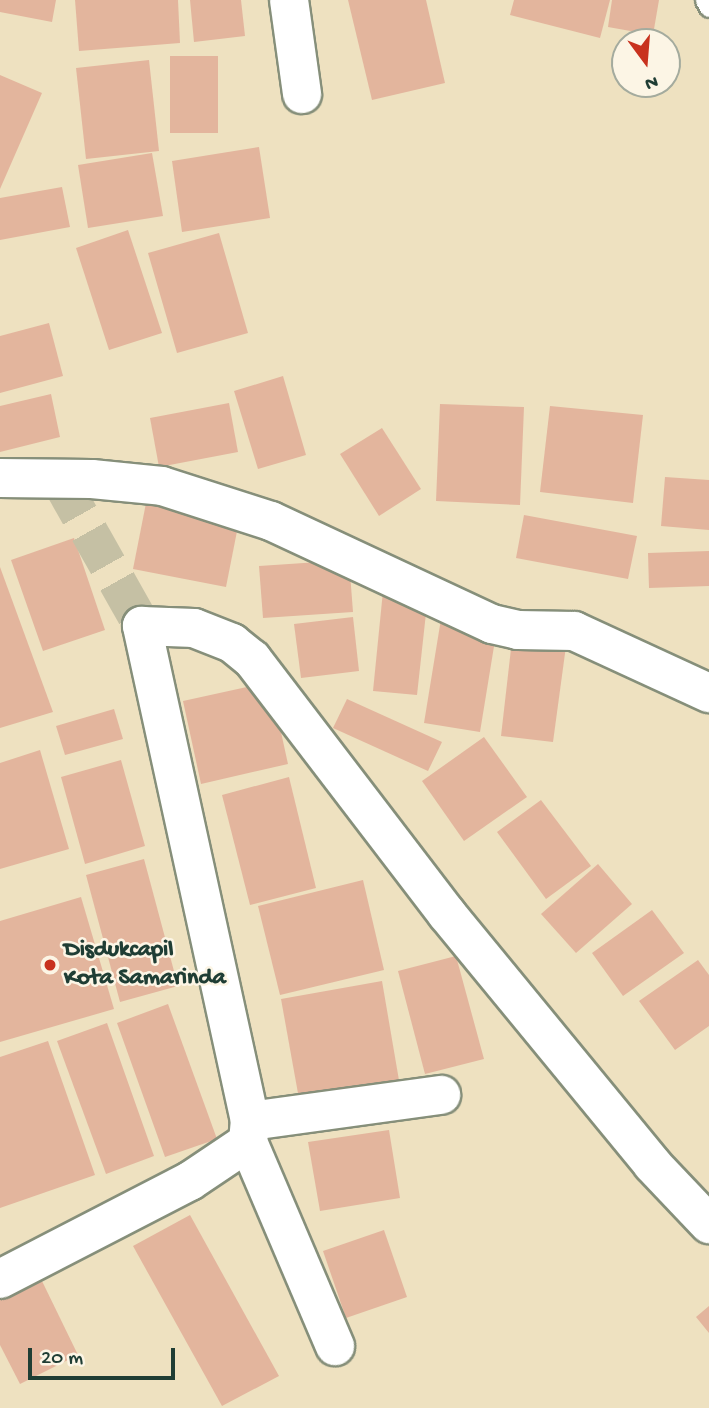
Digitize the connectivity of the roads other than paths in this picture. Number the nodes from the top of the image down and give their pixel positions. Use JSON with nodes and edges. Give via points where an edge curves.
{"nodes":[{"id":1,"x":289,"y":0,"type":"edge"},
{"id":2,"x":705,"y":0,"type":"edge"},
{"id":3,"x":709,"y":7,"type":"edge"},
{"id":4,"x":302,"y":94,"type":"dead end"},
{"id":5,"x":0,"y":478,"type":"edge"},
{"id":6,"x":709,"y":693,"type":"edge"},
{"id":7,"x":441,"y":1095,"type":"dead end"},
{"id":8,"x":249,"y":1132,"type":"junction"},
{"id":9,"x":709,"y":1224,"type":"edge"},
{"id":10,"x":0,"y":1279,"type":"edge"},
{"id":11,"x":335,"y":1346,"type":"dead end"}],
"edges":[{"from":1,"to":4,"type":"street"},
{"from":2,"to":3,"type":"lane"},
{"from":5,"to":6,"type":"street","via":[[92,479],[162,486],[271,521],[492,624],[518,630],[574,631]]},
{"from":7,"to":8,"type":"street"},
{"from":8,"to":9,"type":"street","via":[[142,626],[194,628],[232,643],[252,659],[455,924],[652,1164]]},
{"from":8,"to":10,"type":"street","via":[[190,1181]]},
{"from":8,"to":11,"type":"street"}]}
